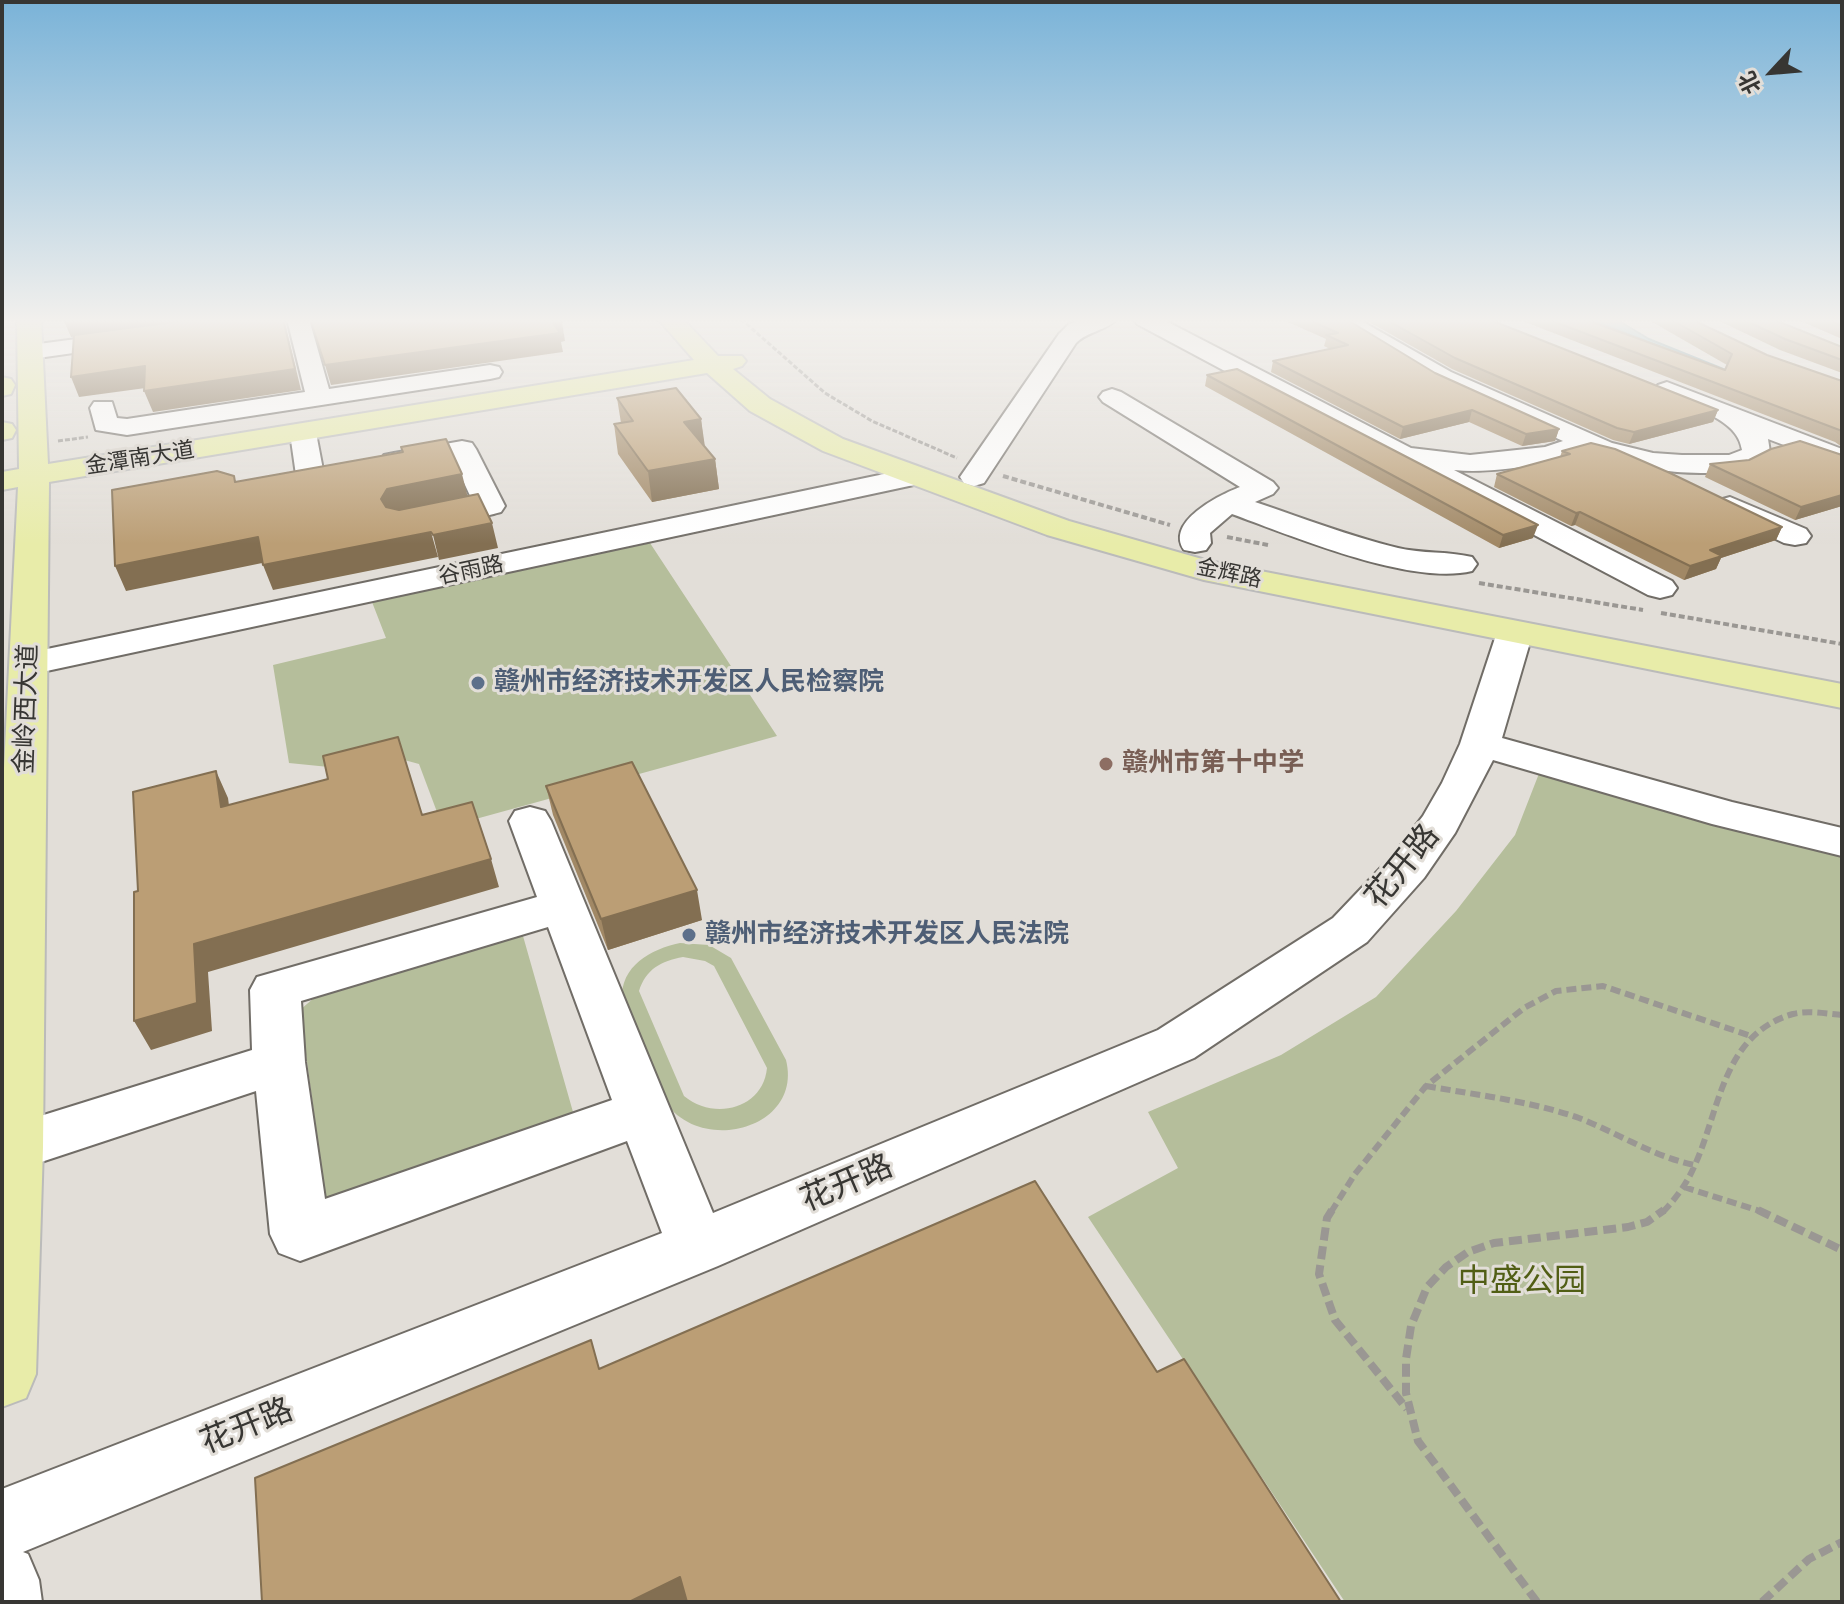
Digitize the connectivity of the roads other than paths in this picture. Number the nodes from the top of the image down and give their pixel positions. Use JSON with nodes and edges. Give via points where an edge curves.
{"nodes":[{"id":1,"x":33,"y":394,"type":"edge"},
{"id":2,"x":318,"y":394,"type":"edge"},
{"id":3,"x":346,"y":394,"type":"edge"},
{"id":4,"x":442,"y":394,"type":"edge"},
{"id":5,"x":521,"y":394,"type":"edge"},
{"id":6,"x":747,"y":394,"type":"edge"},
{"id":7,"x":790,"y":394,"type":"edge"},
{"id":8,"x":1032,"y":394,"type":"edge"},
{"id":9,"x":1287,"y":394,"type":"edge"},
{"id":10,"x":1479,"y":394,"type":"edge"},
{"id":11,"x":1676,"y":394,"type":"edge"},
{"id":12,"x":1112,"y":397,"type":"dead end"},
{"id":13,"x":319,"y":398,"type":"junction"},
{"id":14,"x":103,"y":408,"type":"dead end"},
{"id":15,"x":1719,"y":411,"type":"junction"},
{"id":16,"x":268,"y":416,"type":"junction"},
{"id":17,"x":303,"y":433,"type":"junction"},
{"id":18,"x":1587,"y":443,"type":"junction"},
{"id":19,"x":163,"y":444,"type":"junction"},
{"id":20,"x":1405,"y":456,"type":"junction"},
{"id":21,"x":35,"y":458,"type":"edge"},
{"id":22,"x":1842,"y":459,"type":"edge"},
{"id":23,"x":126,"y":461,"type":"junction"},
{"id":24,"x":1653,"y":461,"type":"junction"},
{"id":25,"x":341,"y":470,"type":"edge"},
{"id":26,"x":310,"y":475,"type":"junction"},
{"id":27,"x":913,"y":477,"type":"junction"},
{"id":28,"x":974,"y":477,"type":"junction"},
{"id":29,"x":282,"y":481,"type":"edge"},
{"id":30,"x":1228,"y":502,"type":"junction"},
{"id":31,"x":30,"y":528,"type":"junction"},
{"id":32,"x":408,"y":528,"type":"joint"},
{"id":33,"x":1795,"y":536,"type":"dead end"},
{"id":34,"x":1195,"y":543,"type":"junction"},
{"id":35,"x":1461,"y":564,"type":"dead end"},
{"id":36,"x":1660,"y":588,"type":"dead end"},
{"id":37,"x":1515,"y":632,"type":"junction"},
{"id":38,"x":28,"y":664,"type":"junction"},
{"id":39,"x":1842,"y":666,"type":"edge"},
{"id":40,"x":1842,"y":696,"type":"edge"},
{"id":41,"x":1480,"y":744,"type":"junction"},
{"id":42,"x":530,"y":821,"type":"dead end"},
{"id":43,"x":1842,"y":842,"type":"edge"},
{"id":44,"x":563,"y":906,"type":"junction"},
{"id":45,"x":279,"y":1062,"type":"junction"},
{"id":46,"x":646,"y":1111,"type":"junction"},
{"id":47,"x":14,"y":1147,"type":"junction"},
{"id":48,"x":697,"y":1247,"type":"junction"},
{"id":49,"x":2,"y":1374,"type":"edge"},
{"id":50,"x":2,"y":1525,"type":"edge"},
{"id":51,"x":2,"y":1580,"type":"edge"},
{"id":52,"x":5,"y":1602,"type":"edge"}],
"edges":[{"from":1,"to":21,"type":"main road","name":"金岭西大道"},
{"from":2,"to":13,"type":"street"},
{"from":3,"to":13,"type":"street"},
{"from":4,"to":16,"type":"main road","name":"金潭南大道"},
{"from":5,"to":17,"type":"main road","name":"金潭南大道"},
{"from":6,"to":27,"type":"main road","name":"金辉路","via":[[833,445]]},
{"from":7,"to":28,"type":"main road","name":"金辉路","via":[[862,434]]},
{"from":8,"to":28,"type":"street"},
{"from":9,"to":20,"type":"street"},
{"from":10,"to":18,"type":"street"},
{"from":11,"to":15,"type":"street"},
{"from":12,"to":30,"type":"street","via":[[1263,488]]},
{"from":13,"to":16,"type":"street"},
{"from":14,"to":16,"type":"street","via":[[105,424],[127,427]]},
{"from":15,"to":22,"type":"street"},
{"from":15,"to":24,"type":"street","via":[[1749,429],[1757,441],[1756,452],[1746,460]]},
{"from":16,"to":19,"type":"main road","name":"金潭南大道"},
{"from":17,"to":23,"type":"main road","name":"金潭南大道"},
{"from":17,"to":26,"type":"street"},
{"from":18,"to":20,"type":"street","via":[[1547,455],[1470,463]]},
{"from":18,"to":24,"type":"street"},
{"from":19,"to":21,"type":"main road","name":"金潭南大道"},
{"from":19,"to":21,"type":"main road"},
{"from":20,"to":36,"type":"street"},
{"from":21,"to":23,"type":"main road","name":"金潭南大道"},
{"from":21,"to":31,"type":"main road","name":"金岭西大道"},
{"from":23,"to":31,"type":"main road","via":[[54,499]]},
{"from":24,"to":33,"type":"street","via":[[1685,484]]},
{"from":25,"to":26,"type":"street"},
{"from":26,"to":29,"type":"street"},
{"from":27,"to":37,"type":"main road","name":"金辉路","via":[[1058,528],[1204,570]]},
{"from":27,"to":38,"type":"street","name":"谷雨路"},
{"from":28,"to":34,"type":"main road","name":"金辉路"},
{"from":30,"to":34,"type":"street","via":[[1194,531]]},
{"from":30,"to":35,"type":"street","via":[[1401,559]]},
{"from":31,"to":38,"type":"main road","name":"金岭西大道"},
{"from":32,"to":32,"type":"street","via":[[490,506],[462,449],[378,464]]},
{"from":34,"to":39,"type":"main road","name":"金辉路"},
{"from":37,"to":40,"type":"main road","name":"金辉路"},
{"from":37,"to":41,"type":"street","name":"花开路"},
{"from":38,"to":47,"type":"main road","name":"金岭西大道"},
{"from":41,"to":43,"type":"street"},
{"from":41,"to":48,"type":"street","name":"花开路","via":[[1440,823],[1350,930],[1216,1019],[1176,1044]]},
{"from":42,"to":44,"type":"street"},
{"from":44,"to":45,"type":"street","via":[[275,990]]},
{"from":44,"to":46,"type":"street"},
{"from":45,"to":46,"type":"street","via":[[300,1234]]},
{"from":45,"to":47,"type":"street"},
{"from":46,"to":48,"type":"street"},
{"from":47,"to":49,"type":"main road","name":"金岭西大道"},
{"from":48,"to":50,"type":"street","name":"花开路"},
{"from":51,"to":52,"type":"street"}]}
